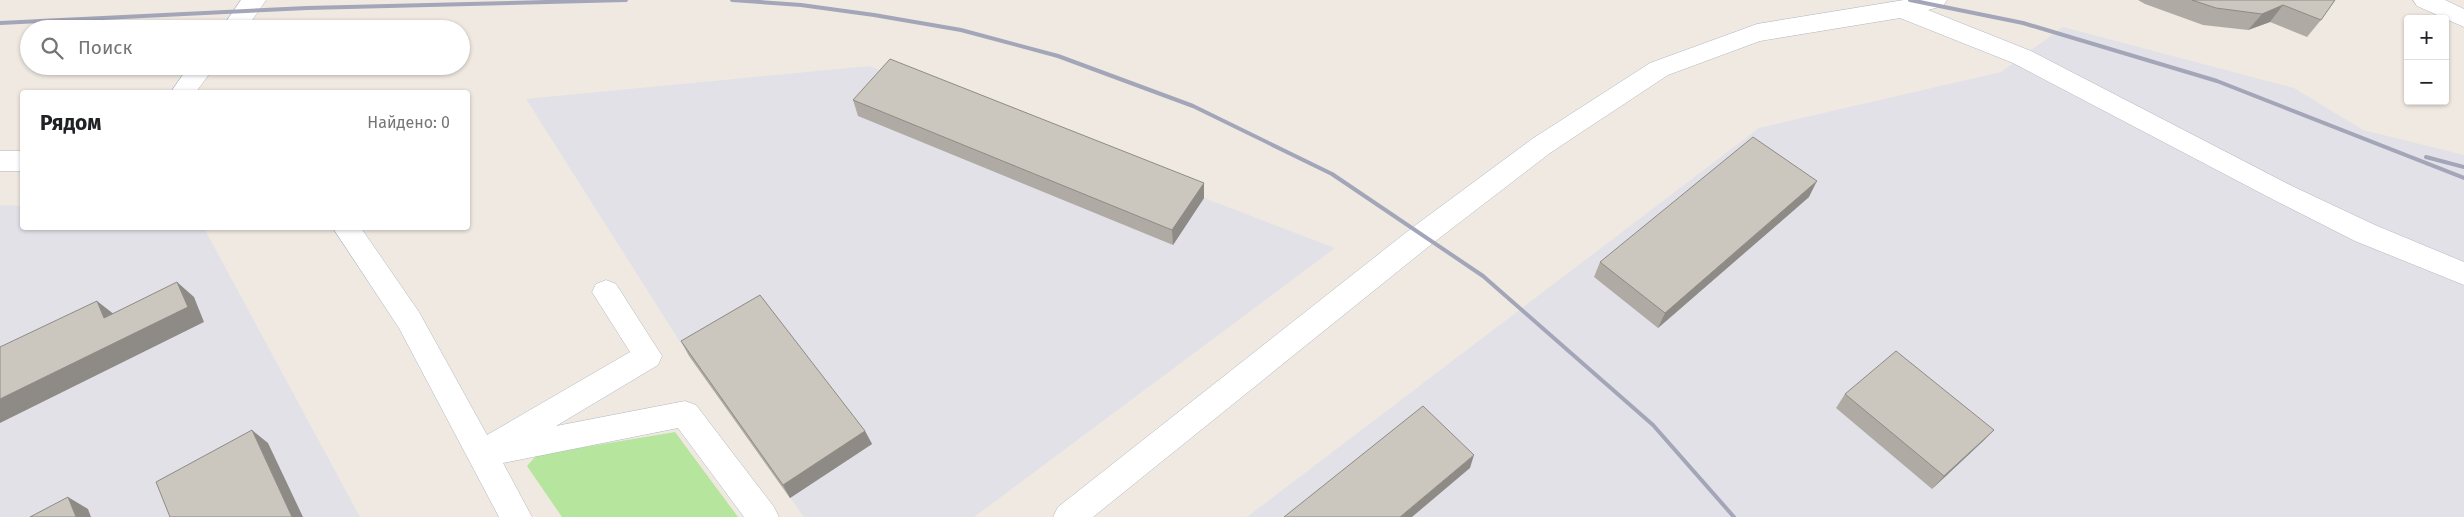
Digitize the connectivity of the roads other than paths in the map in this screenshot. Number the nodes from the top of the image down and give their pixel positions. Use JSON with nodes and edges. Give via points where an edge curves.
{"nodes":[{"id":1,"x":254,"y":0,"type":"edge"},
{"id":2,"x":1935,"y":0,"type":"edge"},
{"id":3,"x":2425,"y":0,"type":"edge"},
{"id":4,"x":1902,"y":9,"type":"junction"},
{"id":5,"x":2464,"y":19,"type":"edge"},
{"id":6,"x":239,"y":20,"type":"edge"},
{"id":7,"x":197,"y":75,"type":"edge"},
{"id":8,"x":185,"y":90,"type":"edge"},
{"id":9,"x":0,"y":161,"type":"edge"},
{"id":10,"x":20,"y":161,"type":"edge"},
{"id":11,"x":348,"y":230,"type":"edge"},
{"id":12,"x":2464,"y":274,"type":"edge"},
{"id":13,"x":606,"y":292,"type":"dead end"},
{"id":14,"x":483,"y":453,"type":"junction"},
{"id":15,"x":516,"y":517,"type":"edge"},
{"id":16,"x":763,"y":517,"type":"edge"},
{"id":17,"x":1069,"y":517,"type":"edge"}],
"edges":[{"from":1,"to":6,"type":"street"},
{"from":2,"to":4,"type":"street"},
{"from":3,"to":5,"type":"street"},
{"from":4,"to":12,"type":"street","via":[[2022,57],[2283,193]]},
{"from":4,"to":17,"type":"street","via":[[1757,33],[1659,69],[1541,146],[1438,223]]},
{"from":7,"to":8,"type":"street"},
{"from":9,"to":10,"type":"street"},
{"from":11,"to":14,"type":"street","via":[[409,320]]},
{"from":13,"to":14,"type":"street","via":[[648,356]]},
{"from":14,"to":15,"type":"street"},
{"from":14,"to":16,"type":"street","via":[[685,414]]}]}
